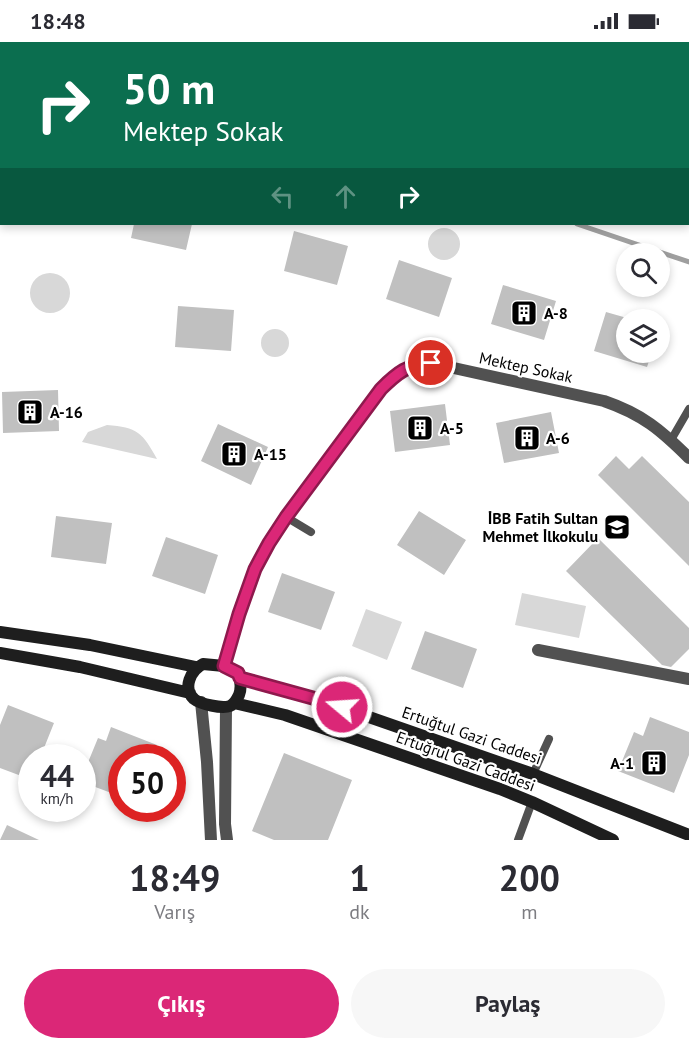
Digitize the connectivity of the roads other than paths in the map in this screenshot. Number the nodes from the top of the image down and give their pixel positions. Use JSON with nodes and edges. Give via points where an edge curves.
{"nodes":[{"id":1,"x":689,"y":409,"type":"edge"},
{"id":2,"x":671,"y":440,"type":"junction"},
{"id":3,"x":689,"y":458,"type":"edge"},
{"id":4,"x":286,"y":517,"type":"junction"},
{"id":5,"x":311,"y":532,"type":"dead end"},
{"id":6,"x":0,"y":632,"type":"edge"},
{"id":7,"x":538,"y":650,"type":"dead end"},
{"id":8,"x":0,"y":653,"type":"edge"},
{"id":9,"x":224,"y":666,"type":"junction"},
{"id":10,"x":196,"y":667,"type":"junction"},
{"id":11,"x":240,"y":678,"type":"junction"},
{"id":12,"x":689,"y":679,"type":"edge"},
{"id":13,"x":190,"y":693,"type":"junction"},
{"id":14,"x":201,"y":702,"type":"junction"},
{"id":15,"x":230,"y":705,"type":"junction"},
{"id":16,"x":549,"y":739,"type":"dead end"},
{"id":17,"x":533,"y":774,"type":"junction"},
{"id":18,"x":532,"y":802,"type":"junction"},
{"id":19,"x":689,"y":835,"type":"edge"},
{"id":20,"x":212,"y":840,"type":"edge"},
{"id":21,"x":226,"y":840,"type":"edge"},
{"id":22,"x":518,"y":840,"type":"edge"},
{"id":23,"x":613,"y":840,"type":"edge"}],
"edges":[{"from":1,"to":2,"type":"lane"},
{"from":2,"to":3,"type":"street","name":"Mektep Sokak"},
{"from":2,"to":4,"type":"street","name":"Mektep Sokak","via":[[643,418],[604,401],[418,363],[381,389]]},
{"from":4,"to":5,"type":"lane"},
{"from":4,"to":9,"type":"street","name":"Mektep Sokak","via":[[255,569]]},
{"from":6,"to":10,"type":"main road","via":[[90,645]]},
{"from":7,"to":12,"type":"street"},
{"from":8,"to":13,"type":"main road"},
{"from":9,"to":10,"type":"main road"},
{"from":9,"to":11,"type":"main road"},
{"from":10,"to":13,"type":"main road","via":[[190,675]]},
{"from":11,"to":15,"type":"main road","via":[[240,693]]},
{"from":11,"to":17,"type":"main road","name":"Ertuğtul Gazi Caddesi","via":[[320,700]]},
{"from":13,"to":14,"type":"main road"},
{"from":14,"to":15,"type":"main road","via":[[216,707]]},
{"from":14,"to":20,"type":"street"},
{"from":15,"to":18,"type":"main road","name":"Ertuğrul Gazi Caddesi","via":[[285,715]]},
{"from":15,"to":21,"type":"street"},
{"from":16,"to":17,"type":"lane"},
{"from":17,"to":19,"type":"main road","name":"Ertuğtul Gazi Caddesi"},
{"from":18,"to":22,"type":"lane"},
{"from":18,"to":23,"type":"main road","name":"Ertuğrul Gazi Caddesi"}]}
